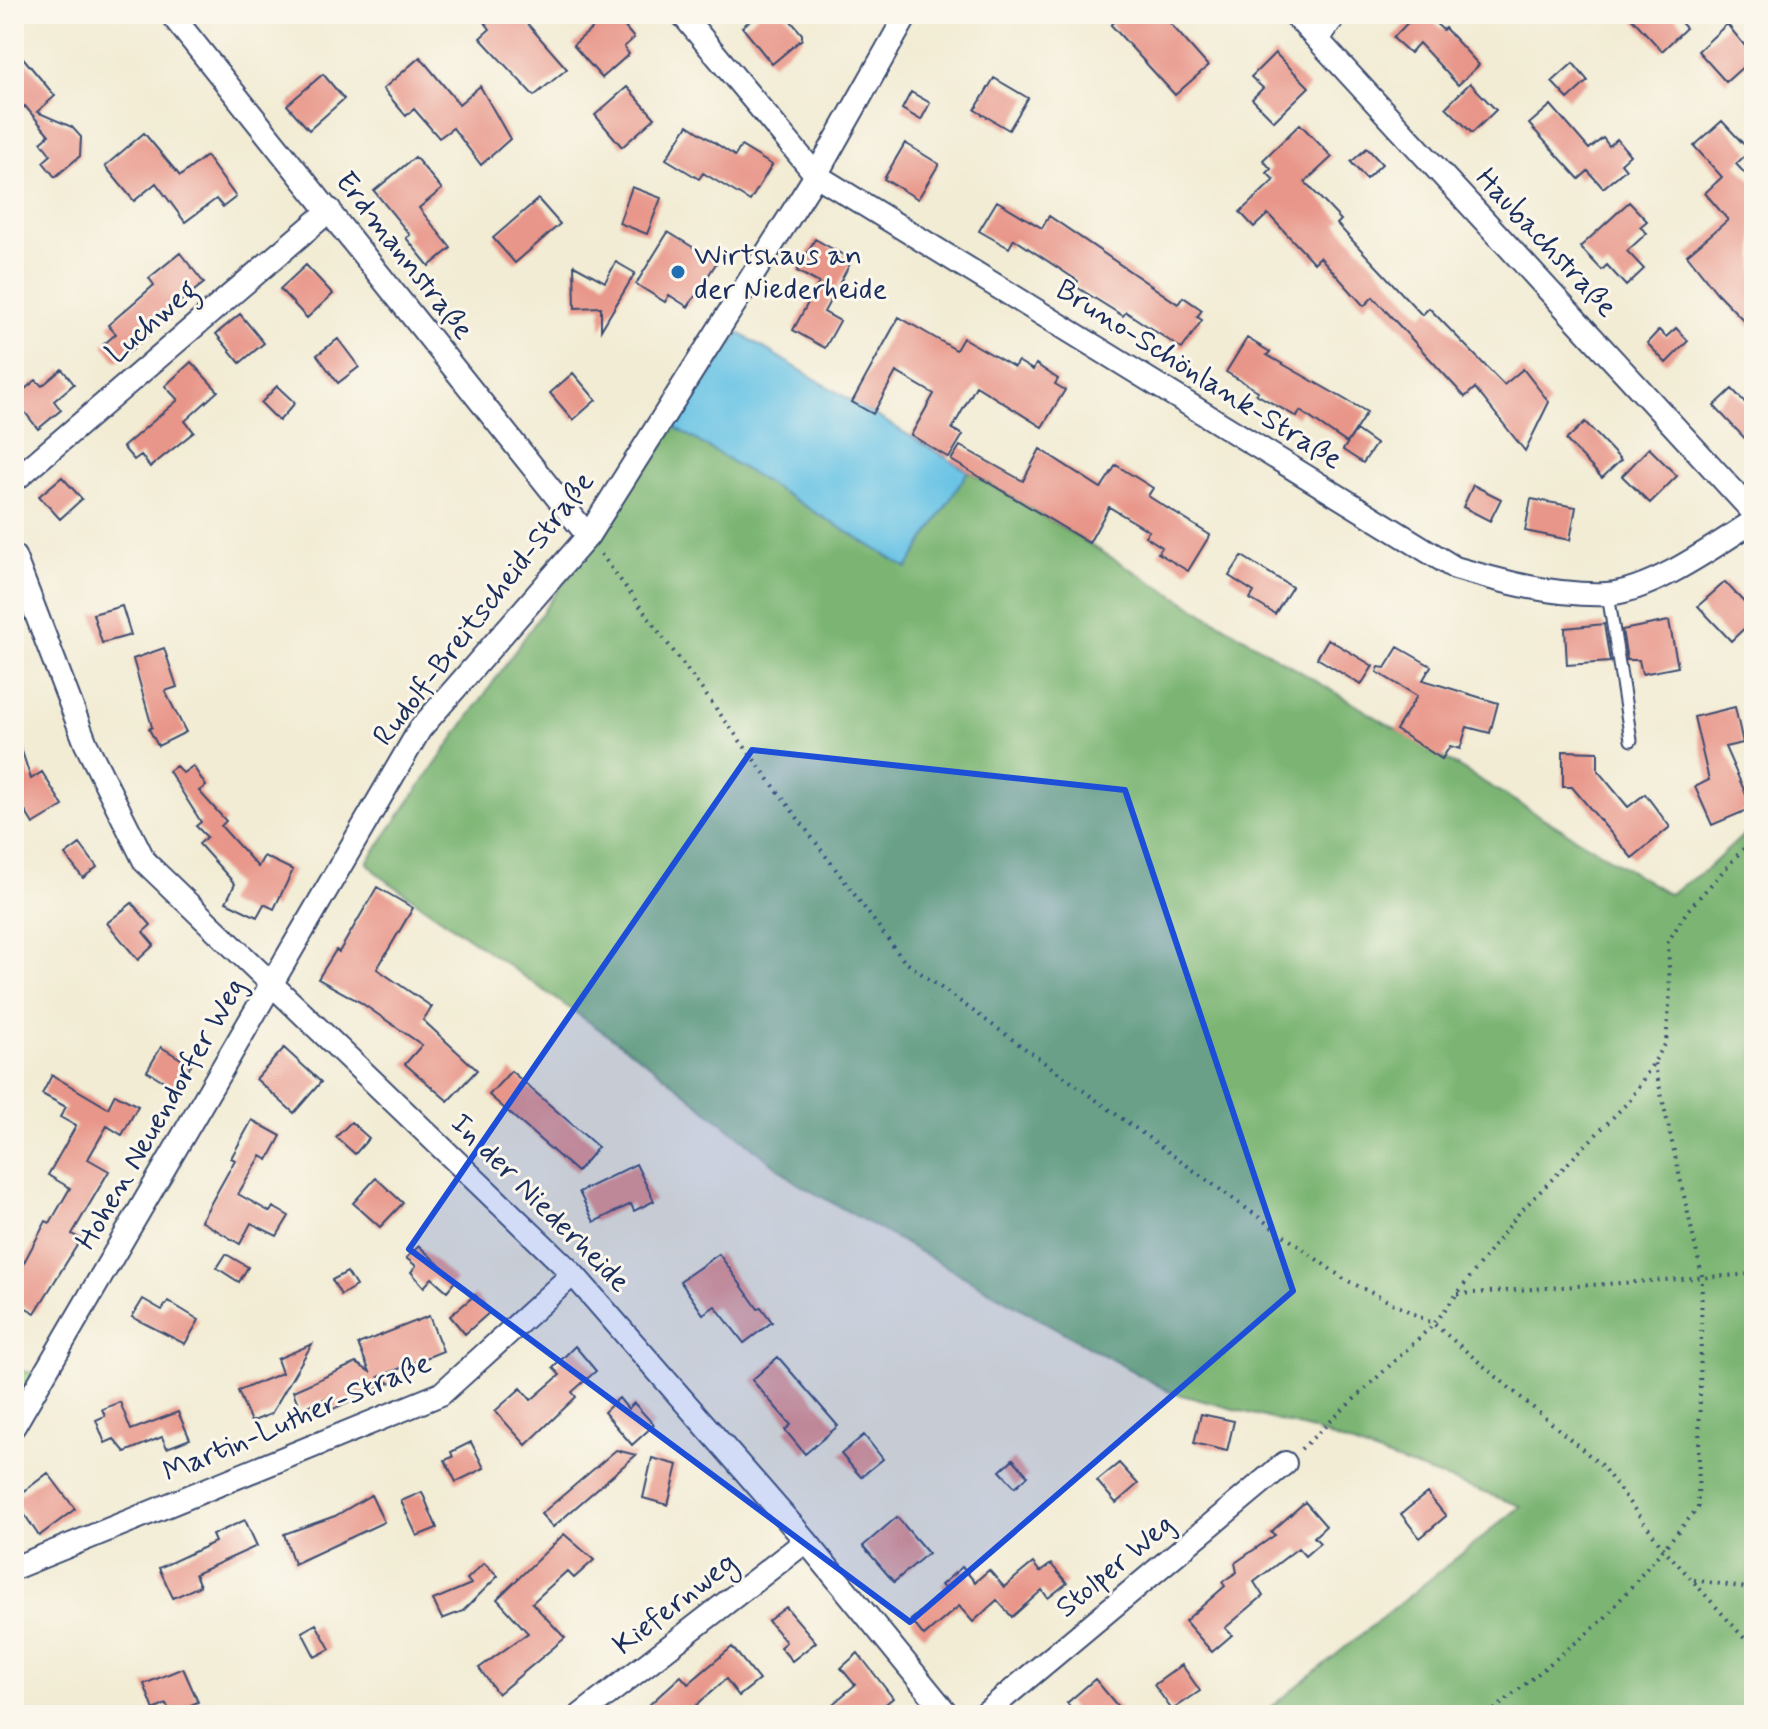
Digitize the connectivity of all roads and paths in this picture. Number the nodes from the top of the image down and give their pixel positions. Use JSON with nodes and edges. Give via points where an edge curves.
{"nodes":[{"id":1,"x":171,"y":14,"type":"edge"},
{"id":2,"x":682,"y":14,"type":"edge"},
{"id":3,"x":907,"y":14,"type":"edge"},
{"id":4,"x":1294,"y":14,"type":"edge"},
{"id":5,"x":1336,"y":14,"type":"edge"},
{"id":6,"x":1318,"y":39,"type":"junction"},
{"id":7,"x":816,"y":175,"type":"junction"},
{"id":8,"x":330,"y":210,"type":"junction"},
{"id":9,"x":14,"y":481,"type":"edge"},
{"id":10,"x":1754,"y":513,"type":"edge"},
{"id":11,"x":1754,"y":521,"type":"edge"},
{"id":12,"x":588,"y":536,"type":"junction"},
{"id":13,"x":14,"y":556,"type":"edge"},
{"id":14,"x":1608,"y":594,"type":"junction"},
{"id":15,"x":1631,"y":740,"type":"dead end"},
{"id":16,"x":359,"y":832,"type":"joint"},
{"id":17,"x":1754,"y":837,"type":"edge"},
{"id":18,"x":271,"y":982,"type":"junction"},
{"id":19,"x":1654,"y":1062,"type":"junction"},
{"id":20,"x":573,"y":1274,"type":"junction"},
{"id":21,"x":1754,"y":1274,"type":"edge"},
{"id":22,"x":1702,"y":1276,"type":"junction"},
{"id":23,"x":1458,"y":1294,"type":"junction"},
{"id":24,"x":1434,"y":1324,"type":"junction"},
{"id":25,"x":14,"y":1426,"type":"edge"},
{"id":26,"x":1285,"y":1463,"type":"joint"},
{"id":27,"x":806,"y":1541,"type":"junction"},
{"id":28,"x":1664,"y":1549,"type":"junction"},
{"id":29,"x":14,"y":1568,"type":"edge"},
{"id":30,"x":1691,"y":1579,"type":"junction"},
{"id":31,"x":1754,"y":1589,"type":"edge"},
{"id":32,"x":1754,"y":1649,"type":"edge"},
{"id":33,"x":581,"y":1715,"type":"edge"},
{"id":34,"x":948,"y":1715,"type":"edge"},
{"id":35,"x":983,"y":1715,"type":"edge"},
{"id":36,"x":1488,"y":1715,"type":"edge"}],
"edges":[{"from":1,"to":8,"type":"street","name":"Erdmannstraße"},
{"from":2,"to":7,"type":"street","name":"Bruno-Schönlank-Straße"},
{"from":3,"to":7,"type":"street","name":"Rudolf-Breitscheid-Straße"},
{"from":4,"to":6,"type":"street","name":"Haubachstraße"},
{"from":5,"to":6,"type":"street"},
{"from":6,"to":10,"type":"street","name":"Haubachstraße"},
{"from":7,"to":12,"type":"street","name":"Rudolf-Breitscheid-Straße"},
{"from":7,"to":14,"type":"street","name":"Bruno-Schönlank-Straße","via":[[1455,568],[1529,589]]},
{"from":8,"to":9,"type":"street","name":"Luchweg"},
{"from":8,"to":12,"type":"street","name":"Erdmannstraße"},
{"from":11,"to":14,"type":"street","name":"Bruno-Schönlank-Straße","via":[[1684,565]]},
{"from":12,"to":16,"type":"street","name":"Rudolf-Breitscheid-Straße","via":[[420,729]]},
{"from":12,"to":24,"type":"path","via":[[904,961],[1344,1279]]},
{"from":13,"to":18,"type":"street","name":"In der Niederheide","via":[[86,744],[145,862]]},
{"from":14,"to":15,"type":"lane"},
{"from":16,"to":18,"type":"street","name":"Hohen Neuendorfer Weg"},
{"from":17,"to":19,"type":"path","via":[[1687,911],[1668,942],[1666,1043]]},
{"from":18,"to":20,"type":"street","name":"In der Niederheide"},
{"from":18,"to":25,"type":"street","name":"Hohen Neuendorfer Weg"},
{"from":19,"to":22,"type":"path"},
{"from":19,"to":23,"type":"path","via":[[1630,1100],[1519,1213]]},
{"from":20,"to":27,"type":"street","name":"In der Niederheide"},
{"from":20,"to":29,"type":"street","name":"Martin-Luther-Straße","via":[[441,1394]]},
{"from":21,"to":22,"type":"path"},
{"from":22,"to":23,"type":"path"},
{"from":22,"to":28,"type":"path","via":[[1698,1508]]},
{"from":23,"to":24,"type":"path"},
{"from":24,"to":26,"type":"path"},
{"from":24,"to":28,"type":"path","via":[[1602,1466]]},
{"from":26,"to":35,"type":"street","name":"Stolper Weg"},
{"from":27,"to":33,"type":"street","name":"Kiefernweg"},
{"from":27,"to":34,"type":"street","name":"In der Niederheide"},
{"from":28,"to":30,"type":"path"},
{"from":28,"to":36,"type":"path","via":[[1603,1620]]},
{"from":30,"to":31,"type":"path"},
{"from":30,"to":32,"type":"path"}]}
